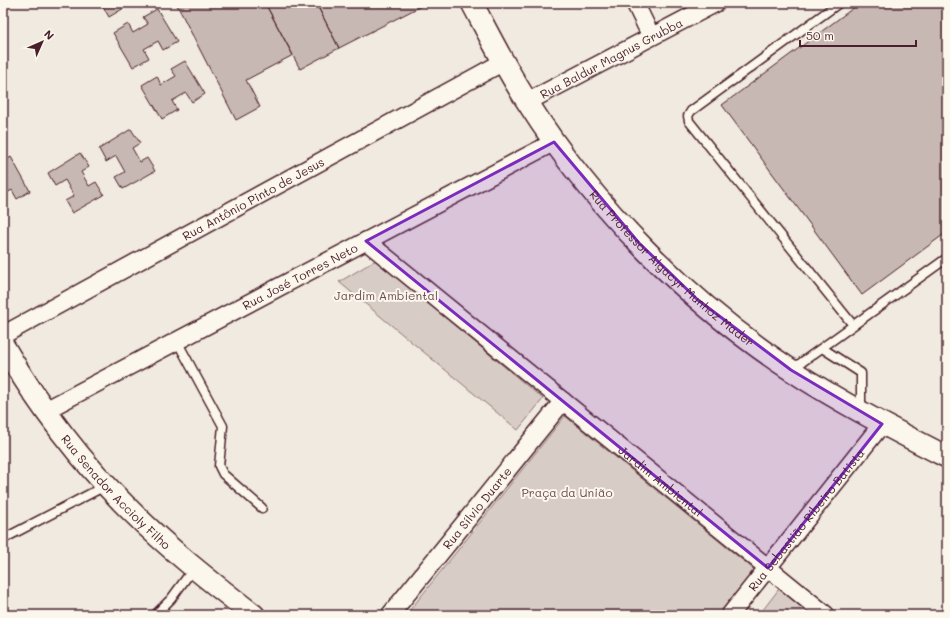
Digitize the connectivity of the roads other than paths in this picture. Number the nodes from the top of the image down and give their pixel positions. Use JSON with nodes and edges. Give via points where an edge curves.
{"nodes":[{"id":1,"x":472,"y":3,"type":"edge"},
{"id":2,"x":635,"y":3,"type":"edge"},
{"id":3,"x":716,"y":3,"type":"edge"},
{"id":4,"x":839,"y":3,"type":"edge"},
{"id":5,"x":651,"y":36,"type":"junction"},
{"id":6,"x":503,"y":62,"type":"junction"},
{"id":7,"x":527,"y":102,"type":"junction"},
{"id":8,"x":554,"y":142,"type":"junction"},
{"id":9,"x":366,"y":241,"type":"junction"},
{"id":10,"x":947,"y":258,"type":"edge"},
{"id":11,"x":853,"y":325,"type":"junction"},
{"id":12,"x":3,"y":336,"type":"edge"},
{"id":13,"x":177,"y":341,"type":"junction"},
{"id":14,"x":3,"y":345,"type":"edge"},
{"id":15,"x":822,"y":348,"type":"junction"},
{"id":16,"x":8,"y":365,"type":"edge"},
{"id":17,"x":790,"y":370,"type":"junction"},
{"id":18,"x":563,"y":401,"type":"junction"},
{"id":19,"x":46,"y":410,"type":"junction"},
{"id":20,"x":861,"y":412,"type":"junction"},
{"id":21,"x":882,"y":424,"type":"junction"},
{"id":22,"x":947,"y":457,"type":"edge"},
{"id":23,"x":106,"y":485,"type":"junction"},
{"id":24,"x":262,"y":508,"type":"dead end"},
{"id":25,"x":3,"y":539,"type":"edge"},
{"id":26,"x":194,"y":568,"type":"junction"},
{"id":27,"x":768,"y":568,"type":"junction"},
{"id":28,"x":155,"y":615,"type":"edge"},
{"id":29,"x":254,"y":615,"type":"edge"},
{"id":30,"x":390,"y":615,"type":"edge"},
{"id":31,"x":730,"y":615,"type":"edge"},
{"id":32,"x":826,"y":615,"type":"edge"}],
"edges":[{"from":1,"to":6,"type":"street","name":"Rua Professor Algacyr Munhoz Mader"},
{"from":2,"to":5,"type":"street"},
{"from":3,"to":5,"type":"street","name":"Rua Baldur Magnus Grubba"},
{"from":4,"to":11,"type":"lane","via":[[691,111],[688,116],[689,121]]},
{"from":5,"to":7,"type":"street","name":"Rua Baldur Magnus Grubba"},
{"from":6,"to":7,"type":"street","name":"Rua Professor Algacyr Munhoz Mader"},
{"from":6,"to":12,"type":"street","name":"Rua Antônio Pinto de Jesus"},
{"from":7,"to":8,"type":"street","name":"Rua Professor Algacyr Munhoz Mader"},
{"from":8,"to":9,"type":"street","name":"Rua José Torres Neto"},
{"from":8,"to":17,"type":"street","name":"Rua Professor Algacyr Munhoz Mader","via":[[607,208],[670,274],[731,327]]},
{"from":9,"to":13,"type":"street","name":"Rua José Torres Neto"},
{"from":9,"to":18,"type":"street","name":"Jardim Ambiental"},
{"from":10,"to":11,"type":"lane"},
{"from":11,"to":15,"type":"lane"},
{"from":13,"to":19,"type":"street","name":"Rua José Torres Neto"},
{"from":13,"to":24,"type":"lane","via":[[223,426],[219,466],[223,474]]},
{"from":14,"to":16,"type":"street","name":"Rua Senador Accioly Filho"},
{"from":15,"to":17,"type":"lane"},
{"from":15,"to":20,"type":"lane","via":[[862,373]]},
{"from":16,"to":19,"type":"street","name":"Rua Senador Accioly Filho"},
{"from":17,"to":20,"type":"street","name":"Rua Professor Algacyr Munhoz Mader"},
{"from":18,"to":27,"type":"street","name":"Jardim Ambiental"},
{"from":18,"to":30,"type":"street","name":"Rua Sílvio Duarte"},
{"from":19,"to":23,"type":"street","name":"Rua Senador Accioly Filho","via":[[67,440]]},
{"from":20,"to":21,"type":"street","name":"Rua Professor Algacyr Munhoz Mader"},
{"from":21,"to":22,"type":"street","name":"Rua Professor Algacyr Munhoz Mader"},
{"from":21,"to":27,"type":"street","name":"Rua Sebastião Ribeiro Batista"},
{"from":23,"to":25,"type":"lane"},
{"from":23,"to":26,"type":"street","name":"Rua Senador Accioly Filho"},
{"from":26,"to":28,"type":"lane","via":[[171,599]]},
{"from":26,"to":29,"type":"street","name":"Rua Senador Accioly Filho"},
{"from":27,"to":31,"type":"street","name":"Rua Sebastião Ribeiro Batista"},
{"from":27,"to":32,"type":"street","name":"Jardim Ambiental"}]}
